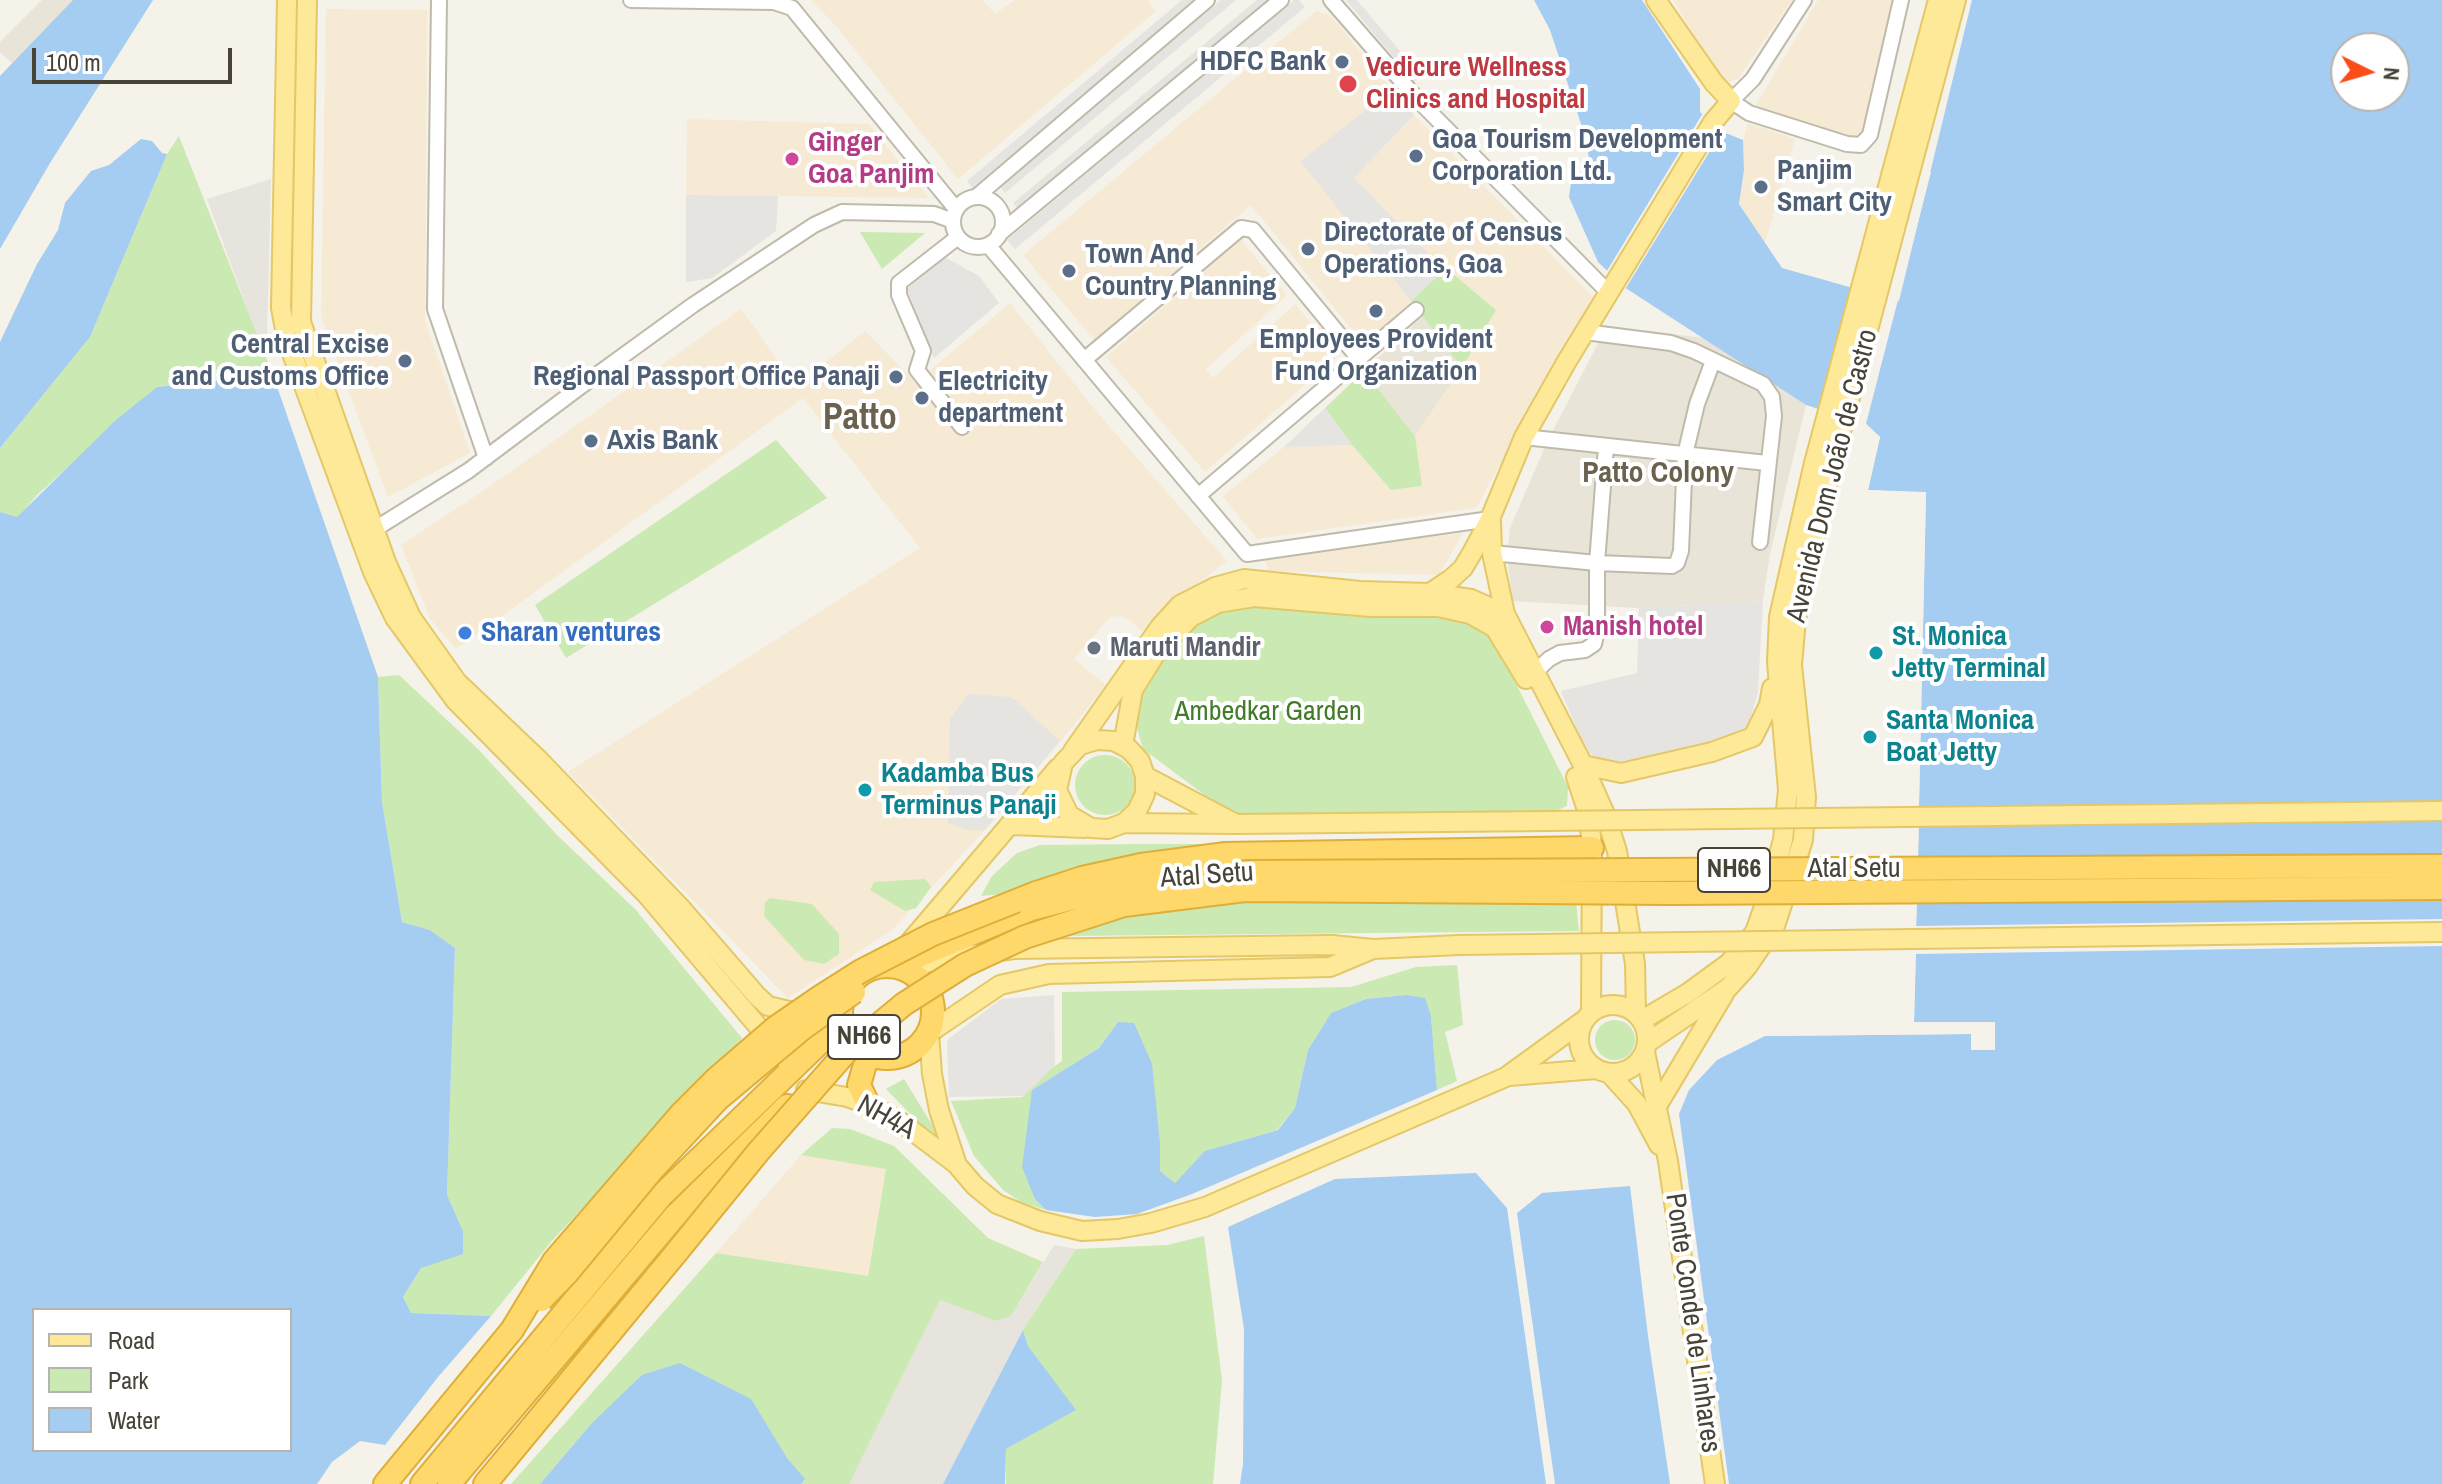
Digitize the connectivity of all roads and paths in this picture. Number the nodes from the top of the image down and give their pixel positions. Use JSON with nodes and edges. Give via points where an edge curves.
{"nodes":[{"id":1,"x":287,"y":0,"type":"edge"},
{"id":2,"x":307,"y":0,"type":"edge"},
{"id":3,"x":439,"y":0,"type":"edge"},
{"id":4,"x":631,"y":0,"type":"edge"},
{"id":5,"x":1207,"y":0,"type":"edge"},
{"id":6,"x":1281,"y":0,"type":"edge"},
{"id":7,"x":1331,"y":0,"type":"edge"},
{"id":8,"x":1656,"y":0,"type":"edge"},
{"id":9,"x":1804,"y":0,"type":"edge"},
{"id":10,"x":1901,"y":0,"type":"edge"},
{"id":11,"x":1938,"y":0,"type":"edge"},
{"id":12,"x":1956,"y":0,"type":"edge"},
{"id":13,"x":287,"y":54,"type":"junction"},
{"id":14,"x":306,"y":55,"type":"junction"},
{"id":15,"x":1731,"y":101,"type":"junction"},
{"id":16,"x":976,"y":197,"type":"junction"},
{"id":17,"x":955,"y":215,"type":"junction"},
{"id":18,"x":999,"y":234,"type":"junction"},
{"id":19,"x":958,"y":237,"type":"junction"},
{"id":20,"x":988,"y":245,"type":"junction"},
{"id":21,"x":1611,"y":288,"type":"junction"},
{"id":22,"x":1416,"y":310,"type":"dead end"},
{"id":23,"x":1585,"y":332,"type":"junction"},
{"id":24,"x":1084,"y":360,"type":"junction"},
{"id":25,"x":1360,"y":360,"type":"junction"},
{"id":26,"x":1713,"y":361,"type":"junction"},
{"id":27,"x":962,"y":427,"type":"dead end"},
{"id":28,"x":1524,"y":437,"type":"junction"},
{"id":29,"x":1606,"y":447,"type":"junction"},
{"id":30,"x":1685,"y":455,"type":"junction"},
{"id":31,"x":486,"y":458,"type":"junction"},
{"id":32,"x":1767,"y":463,"type":"junction"},
{"id":33,"x":1823,"y":466,"type":"junction"},
{"id":34,"x":1198,"y":496,"type":"junction"},
{"id":35,"x":1490,"y":519,"type":"junction"},
{"id":36,"x":367,"y":534,"type":"junction"},
{"id":37,"x":1760,"y":542,"type":"dead end"},
{"id":38,"x":1492,"y":553,"type":"junction"},
{"id":39,"x":1247,"y":554,"type":"junction"},
{"id":40,"x":1597,"y":563,"type":"junction"},
{"id":41,"x":1244,"y":579,"type":"junction"},
{"id":42,"x":1430,"y":593,"type":"junction"},
{"id":43,"x":1505,"y":614,"type":"junction"},
{"id":44,"x":1777,"y":662,"type":"junction"},
{"id":45,"x":1535,"y":672,"type":"junction"},
{"id":46,"x":1123,"y":745,"type":"junction"},
{"id":47,"x":1068,"y":757,"type":"junction"},
{"id":48,"x":1583,"y":765,"type":"junction"},
{"id":49,"x":1145,"y":776,"type":"junction"},
{"id":50,"x":2442,"y":811,"type":"edge"},
{"id":51,"x":1124,"y":823,"type":"junction"},
{"id":52,"x":1236,"y":824,"type":"junction"},
{"id":53,"x":1012,"y":825,"type":"junction"},
{"id":54,"x":1091,"y":828,"type":"junction"},
{"id":55,"x":1610,"y":831,"type":"junction"},
{"id":56,"x":1592,"y":841,"type":"junction"},
{"id":57,"x":2442,"y":866,"type":"edge"},
{"id":58,"x":2442,"y":888,"type":"edge"},
{"id":59,"x":2442,"y":932,"type":"edge"},
{"id":60,"x":1373,"y":949,"type":"junction"},
{"id":61,"x":895,"y":968,"type":"junction"},
{"id":62,"x":1728,"y":988,"type":"junction"},
{"id":63,"x":844,"y":998,"type":"junction"},
{"id":64,"x":1587,"y":1016,"type":"junction"},
{"id":65,"x":1639,"y":1016,"type":"junction"},
{"id":66,"x":842,"y":1021,"type":"junction"},
{"id":67,"x":929,"y":1033,"type":"junction"},
{"id":68,"x":1646,"y":1047,"type":"junction"},
{"id":69,"x":866,"y":1053,"type":"junction"},
{"id":70,"x":794,"y":1069,"type":"junction"},
{"id":71,"x":1602,"y":1071,"type":"junction"},
{"id":72,"x":1506,"y":1077,"type":"junction"},
{"id":73,"x":806,"y":1090,"type":"junction"},
{"id":74,"x":868,"y":1104,"type":"junction"},
{"id":75,"x":1657,"y":1106,"type":"junction"},
{"id":76,"x":1668,"y":1161,"type":"junction"},
{"id":77,"x":957,"y":1165,"type":"junction"},
{"id":78,"x":512,"y":1330,"type":"junction"},
{"id":79,"x":385,"y":1484,"type":"edge"},
{"id":80,"x":422,"y":1484,"type":"edge"},
{"id":81,"x":449,"y":1484,"type":"edge"},
{"id":82,"x":485,"y":1484,"type":"edge"},
{"id":83,"x":1715,"y":1484,"type":"edge"}],
"edges":[{"from":1,"to":13,"type":"main road"},
{"from":2,"to":14,"type":"main road"},
{"from":3,"to":31,"type":"street","via":[[435,309]]},
{"from":4,"to":17,"type":"street","via":[[774,2],[792,8]]},
{"from":5,"to":16,"type":"street"},
{"from":6,"to":18,"type":"street"},
{"from":7,"to":21,"type":"street","via":[[1419,101]]},
{"from":8,"to":15,"type":"main road"},
{"from":9,"to":15,"type":"street","via":[[1753,79]]},
{"from":10,"to":15,"type":"street","via":[[1874,121],[1861,145],[1749,113]]},
{"from":11,"to":33,"type":"main road","name":"Avenida Dom João de Castro","via":[[1893,165]]},
{"from":12,"to":33,"type":"main road","name":"Avenida Dom João de Castro"},
{"from":13,"to":14,"type":"main road"},
{"from":13,"to":36,"type":"main road","via":[[281,308],[287,340]]},
{"from":14,"to":36,"type":"main road","via":[[301,322]]},
{"from":15,"to":21,"type":"main road"},
{"from":16,"to":17,"type":"street","via":[[965,201]]},
{"from":16,"to":18,"type":"street","via":[[999,209]]},
{"from":17,"to":19,"type":"street"},
{"from":17,"to":31,"type":"street","via":[[842,212],[814,225],[693,305]]},
{"from":18,"to":20,"type":"street"},
{"from":19,"to":20,"type":"street","via":[[971,246]]},
{"from":19,"to":27,"type":"street","via":[[899,283],[899,295],[923,351],[917,370]]},
{"from":20,"to":24,"type":"street"},
{"from":21,"to":23,"type":"main road"},
{"from":22,"to":25,"type":"street"},
{"from":23,"to":26,"type":"street","via":[[1671,343]]},
{"from":23,"to":28,"type":"main road"},
{"from":24,"to":25,"type":"street","via":[[1241,228],[1253,230]]},
{"from":24,"to":34,"type":"street"},
{"from":25,"to":34,"type":"street"},
{"from":26,"to":30,"type":"street"},
{"from":26,"to":32,"type":"street","via":[[1763,384],[1772,397]]},
{"from":28,"to":29,"type":"street"},
{"from":28,"to":35,"type":"main road"},
{"from":29,"to":30,"type":"street"},
{"from":29,"to":40,"type":"street"},
{"from":30,"to":32,"type":"street"},
{"from":30,"to":40,"type":"street","via":[[1677,563]]},
{"from":31,"to":36,"type":"street"},
{"from":32,"to":37,"type":"street"},
{"from":33,"to":44,"type":"main road","name":"Avenida Dom João de Castro","via":[[1779,617]]},
{"from":33,"to":62,"type":"main road","name":"Avenida Dom João de Castro","via":[[1792,665],[1806,797],[1803,840],[1775,926]]},
{"from":34,"to":39,"type":"street"},
{"from":35,"to":38,"type":"main road"},
{"from":35,"to":39,"type":"street"},
{"from":35,"to":42,"type":"main road","via":[[1463,568]]},
{"from":36,"to":63,"type":"main road","via":[[411,617],[457,682],[648,873],[757,996],[768,1006],[789,1011],[814,1010]]},
{"from":36,"to":70,"type":"main road","via":[[395,618],[455,700],[646,894]]},
{"from":38,"to":40,"type":"street"},
{"from":38,"to":43,"type":"main road"},
{"from":39,"to":41,"type":"street"},
{"from":40,"to":45,"type":"street","via":[[1594,644],[1560,653]]},
{"from":41,"to":42,"type":"main road"},
{"from":41,"to":47,"type":"main road","via":[[1180,605],[1135,659]]},
{"from":42,"to":43,"type":"main road","via":[[1471,599]]},
{"from":43,"to":45,"type":"main road"},
{"from":44,"to":48,"type":"main road","via":[[1769,705],[1753,737],[1621,773]]},
{"from":44,"to":65,"type":"main road","name":"Avenida Dom João de Castro","via":[[1788,790],[1783,840],[1755,932],[1729,963],[1688,993]]},
{"from":45,"to":48,"type":"main road"},
{"from":46,"to":47,"type":"main road","via":[[1097,740]]},
{"from":46,"to":49,"type":"main road","via":[[1140,761]]},
{"from":46,"to":56,"type":"main road","via":[[1133,690],[1156,653],[1191,617],[1218,603],[1254,597],[1438,607],[1470,614],[1495,628],[1579,783]]},
{"from":47,"to":53,"type":"main road"},
{"from":47,"to":54,"type":"main road","via":[[1057,781],[1060,799],[1069,815]]},
{"from":48,"to":55,"type":"main road"},
{"from":49,"to":51,"type":"main road","via":[[1142,803]]},
{"from":49,"to":52,"type":"main road"},
{"from":50,"to":52,"type":"main road","bridge":true},
{"from":51,"to":52,"type":"main road"},
{"from":51,"to":54,"type":"main road"},
{"from":53,"to":54,"type":"main road"},
{"from":53,"to":61,"type":"main road"},
{"from":55,"to":56,"type":"main road"},
{"from":55,"to":65,"type":"main road","via":[[1635,964]]},
{"from":56,"to":64,"type":"main road"},
{"from":56,"to":78,"type":"highway","bridge":true,"via":[[1226,854],[1141,865],[1036,893],[920,940],[820,997],[717,1078],[554,1261]]},
{"from":57,"to":78,"type":"highway","name":"Atal Setu","number":"NH66","bridge":true,"via":[[1248,872],[1143,881],[1031,909],[911,959],[803,1028],[718,1099]]},
{"from":58,"to":82,"type":"highway","name":"Atal Setu","number":"NH66","bridge":true,"via":[[1245,890],[1124,905],[1025,937],[965,965],[904,1004],[847,1051]]},
{"from":59,"to":60,"type":"main road","bridge":true},
{"from":60,"to":61,"type":"main road","via":[[1014,949]]},
{"from":60,"to":67,"type":"main road","via":[[1330,967],[1049,974],[1000,985]]},
{"from":61,"to":63,"type":"highway","via":[[866,972]]},
{"from":61,"to":67,"type":"highway","via":[[924,984],[930,995]]},
{"from":62,"to":68,"type":"main road","name":"Avenida Dom João de Castro"},
{"from":62,"to":75,"type":"main road"},
{"from":63,"to":66,"type":"highway"},
{"from":64,"to":65,"type":"main road","via":[[1600,1006],[1619,1004]]},
{"from":64,"to":71,"type":"main road","via":[[1580,1048]]},
{"from":64,"to":72,"type":"main road"},
{"from":65,"to":68,"type":"main road"},
{"from":66,"to":69,"type":"highway","via":[[849,1038]]},
{"from":66,"to":70,"type":"highway"},
{"from":67,"to":69,"type":"highway","via":[[920,1045],[896,1058]]},
{"from":67,"to":77,"type":"main road","via":[[939,1110]]},
{"from":68,"to":71,"type":"main road","via":[[1627,1071]]},
{"from":68,"to":75,"type":"main road","name":"Ponte Conde de Linhares"},
{"from":69,"to":73,"type":"highway"},
{"from":69,"to":74,"type":"highway","via":[[859,1085]]},
{"from":70,"to":80,"type":"highway","via":[[662,1195]]},
{"from":71,"to":72,"type":"main road"},
{"from":71,"to":76,"type":"main road","via":[[1637,1104]]},
{"from":72,"to":77,"type":"main road","name":"NH4A","via":[[1205,1207],[1118,1229],[1082,1231],[997,1204]]},
{"from":73,"to":74,"type":"main road","name":"NH4A"},
{"from":73,"to":81,"type":"highway","via":[[675,1216]]},
{"from":74,"to":77,"type":"main road","name":"NH4A"},
{"from":75,"to":76,"type":"main road","name":"Ponte Conde de Linhares"},
{"from":76,"to":83,"type":"main road","name":"Ponte Conde de Linhares"},
{"from":78,"to":79,"type":"highway","number":"NH66"}]}
